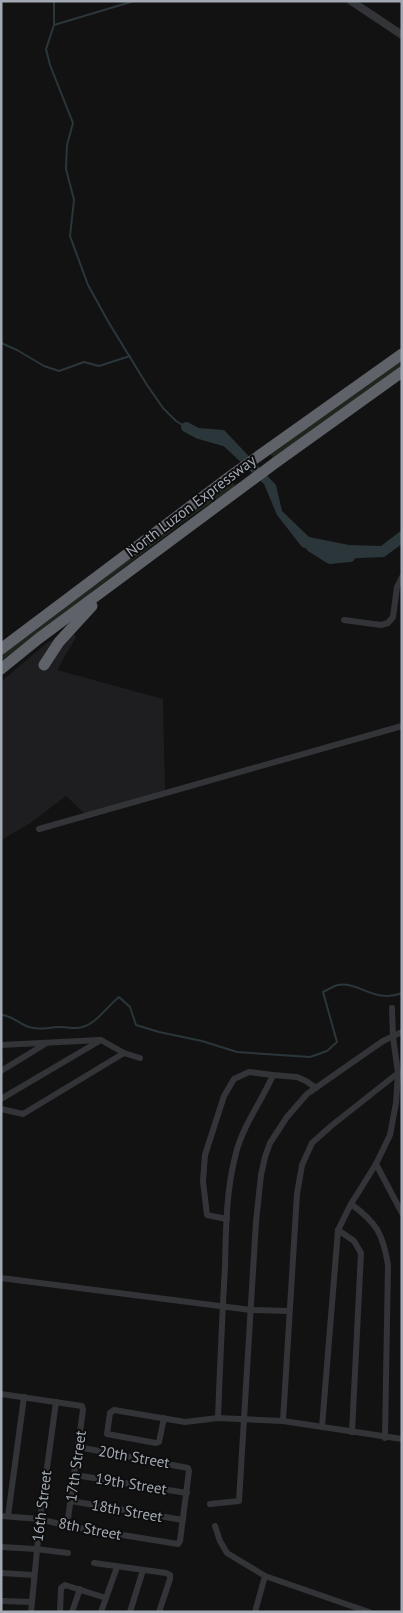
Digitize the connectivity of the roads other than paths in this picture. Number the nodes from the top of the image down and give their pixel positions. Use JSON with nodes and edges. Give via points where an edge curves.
{"nodes":[{"id":1,"x":351,"y":1,"type":"edge"},
{"id":2,"x":402,"y":36,"type":"edge"},
{"id":3,"x":402,"y":354,"type":"edge"},
{"id":4,"x":402,"y":372,"type":"edge"},
{"id":5,"x":174,"y":538,"type":"junction"},
{"id":6,"x":402,"y":577,"type":"edge"},
{"id":7,"x":344,"y":620,"type":"dead end"},
{"id":8,"x":1,"y":649,"type":"edge"},
{"id":9,"x":44,"y":665,"type":"dead end"},
{"id":10,"x":1,"y":669,"type":"edge"},
{"id":11,"x":402,"y":726,"type":"edge"},
{"id":12,"x":39,"y":830,"type":"dead end"},
{"id":13,"x":392,"y":1008,"type":"dead end"},
{"id":14,"x":402,"y":1032,"type":"edge"},
{"id":15,"x":393,"y":1036,"type":"junction"},
{"id":16,"x":101,"y":1040,"type":"junction"},
{"id":17,"x":46,"y":1044,"type":"junction"},
{"id":18,"x":1,"y":1045,"type":"edge"},
{"id":19,"x":124,"y":1053,"type":"junction"},
{"id":20,"x":140,"y":1058,"type":"dead end"},
{"id":21,"x":1,"y":1071,"type":"edge"},
{"id":22,"x":400,"y":1072,"type":"edge"},
{"id":23,"x":273,"y":1075,"type":"junction"},
{"id":24,"x":316,"y":1088,"type":"junction"},
{"id":25,"x":1,"y":1099,"type":"edge"},
{"id":26,"x":1,"y":1109,"type":"edge"},
{"id":27,"x":376,"y":1164,"type":"junction"},
{"id":28,"x":351,"y":1204,"type":"junction"},
{"id":29,"x":402,"y":1213,"type":"edge"},
{"id":30,"x":227,"y":1219,"type":"junction"},
{"id":31,"x":338,"y":1230,"type":"junction"},
{"id":32,"x":1,"y":1278,"type":"edge"},
{"id":33,"x":223,"y":1307,"type":"junction"},
{"id":34,"x":251,"y":1310,"type":"junction"},
{"id":35,"x":289,"y":1311,"type":"junction"},
{"id":36,"x":1,"y":1394,"type":"edge"},
{"id":37,"x":24,"y":1397,"type":"junction"},
{"id":38,"x":56,"y":1402,"type":"junction"},
{"id":39,"x":164,"y":1418,"type":"junction"},
{"id":40,"x":218,"y":1418,"type":"junction"},
{"id":41,"x":244,"y":1419,"type":"junction"},
{"id":42,"x":283,"y":1421,"type":"junction"},
{"id":43,"x":322,"y":1428,"type":"junction"},
{"id":44,"x":352,"y":1432,"type":"junction"},
{"id":45,"x":385,"y":1438,"type":"junction"},
{"id":46,"x":402,"y":1439,"type":"edge"},
{"id":47,"x":78,"y":1447,"type":"junction"},
{"id":48,"x":75,"y":1475,"type":"junction"},
{"id":49,"x":187,"y":1493,"type":"junction"},
{"id":50,"x":71,"y":1501,"type":"junction"},
{"id":51,"x":210,"y":1504,"type":"dead end"},
{"id":52,"x":4,"y":1516,"type":"edge"},
{"id":53,"x":40,"y":1519,"type":"junction"},
{"id":54,"x":183,"y":1520,"type":"junction"},
{"id":55,"x":67,"y":1526,"type":"junction"},
{"id":56,"x":215,"y":1526,"type":"dead end"},
{"id":57,"x":1,"y":1547,"type":"edge"},
{"id":58,"x":36,"y":1549,"type":"junction"},
{"id":59,"x":68,"y":1553,"type":"dead end"},
{"id":60,"x":94,"y":1564,"type":"dead end"},
{"id":61,"x":117,"y":1567,"type":"junction"},
{"id":62,"x":143,"y":1570,"type":"junction"},
{"id":63,"x":1,"y":1573,"type":"edge"},
{"id":64,"x":34,"y":1575,"type":"junction"},
{"id":65,"x":265,"y":1576,"type":"junction"},
{"id":66,"x":80,"y":1589,"type":"junction"},
{"id":67,"x":106,"y":1598,"type":"junction"},
{"id":68,"x":1,"y":1600,"type":"edge"},
{"id":69,"x":32,"y":1602,"type":"junction"},
{"id":70,"x":31,"y":1612,"type":"edge"},
{"id":71,"x":60,"y":1612,"type":"edge"},
{"id":72,"x":72,"y":1612,"type":"edge"},
{"id":73,"x":101,"y":1612,"type":"edge"},
{"id":74,"x":130,"y":1612,"type":"edge"},
{"id":75,"x":158,"y":1612,"type":"edge"},
{"id":76,"x":255,"y":1612,"type":"edge"},
{"id":77,"x":369,"y":1612,"type":"edge"}],
"edges":[{"from":1,"to":2,"type":"street"},
{"from":3,"to":8,"type":"highway","name":"North Luzon Expressway","via":[[232,475]]},
{"from":4,"to":5,"type":"highway","name":"North Luzon Expressway"},
{"from":5,"to":9,"type":"highway","via":[[93,605],[59,642]]},
{"from":5,"to":10,"type":"highway","name":"North Luzon Expressway"},
{"from":6,"to":7,"type":"street","via":[[397,587],[393,617],[388,623]]},
{"from":11,"to":12,"type":"street"},
{"from":13,"to":15,"type":"street"},
{"from":14,"to":15,"type":"street"},
{"from":15,"to":22,"type":"street"},
{"from":15,"to":24,"type":"street"},
{"from":16,"to":17,"type":"street"},
{"from":16,"to":19,"type":"street"},
{"from":16,"to":25,"type":"street"},
{"from":17,"to":18,"type":"street"},
{"from":17,"to":21,"type":"street"},
{"from":19,"to":20,"type":"street"},
{"from":19,"to":26,"type":"street","via":[[23,1114]]},
{"from":22,"to":27,"type":"street","via":[[390,1135]]},
{"from":22,"to":35,"type":"street","via":[[330,1126],[312,1143],[306,1154],[297,1194]]},
{"from":23,"to":24,"type":"street","via":[[297,1077]]},
{"from":23,"to":30,"type":"street","via":[[236,1152]]},
{"from":23,"to":30,"type":"street","via":[[249,1072],[234,1079],[224,1096],[211,1136],[204,1168],[206,1213],[209,1217]]},
{"from":24,"to":34,"type":"street","via":[[287,1117],[270,1142],[265,1157],[256,1222]]},
{"from":27,"to":28,"type":"street"},
{"from":27,"to":29,"type":"street"},
{"from":28,"to":31,"type":"street"},
{"from":28,"to":45,"type":"street","via":[[378,1228],[387,1256]]},
{"from":30,"to":33,"type":"street"},
{"from":31,"to":43,"type":"street"},
{"from":31,"to":44,"type":"street","via":[[354,1241],[361,1253]]},
{"from":32,"to":33,"type":"street"},
{"from":33,"to":34,"type":"street"},
{"from":33,"to":40,"type":"street"},
{"from":34,"to":35,"type":"street"},
{"from":34,"to":41,"type":"street"},
{"from":35,"to":42,"type":"street"},
{"from":36,"to":37,"type":"street"},
{"from":37,"to":38,"type":"street"},
{"from":37,"to":52,"type":"street"},
{"from":38,"to":47,"type":"street","name":"17th Street","via":[[82,1406],[84,1410]]},
{"from":38,"to":53,"type":"street","name":"16th Street"},
{"from":39,"to":39,"type":"street","via":[[112,1411],[106,1431],[109,1435],[156,1443],[160,1439]]},
{"from":39,"to":40,"type":"street","via":[[186,1422]]},
{"from":40,"to":41,"type":"street"},
{"from":41,"to":42,"type":"street"},
{"from":41,"to":51,"type":"street","via":[[239,1501]]},
{"from":42,"to":43,"type":"street"},
{"from":43,"to":44,"type":"street"},
{"from":44,"to":45,"type":"street"},
{"from":45,"to":46,"type":"street"},
{"from":47,"to":48,"type":"street","name":"17th Street"},
{"from":47,"to":49,"type":"street","name":"20th Street","via":[[188,1468]]},
{"from":48,"to":49,"type":"street","name":"19th Street"},
{"from":48,"to":50,"type":"street","name":"17th Street"},
{"from":49,"to":54,"type":"street"},
{"from":50,"to":54,"type":"street","name":"18th Street"},
{"from":50,"to":55,"type":"street","name":"17th Street"},
{"from":52,"to":53,"type":"street","name":"8th Street"},
{"from":53,"to":55,"type":"street","name":"8th Street"},
{"from":53,"to":58,"type":"street","name":"16th Street"},
{"from":54,"to":55,"type":"street","name":"8th Street","via":[[178,1544]]},
{"from":56,"to":65,"type":"street","via":[[227,1552]]},
{"from":57,"to":58,"type":"street"},
{"from":58,"to":59,"type":"street"},
{"from":58,"to":64,"type":"street","name":"16th Street"},
{"from":60,"to":61,"type":"street"},
{"from":61,"to":62,"type":"street"},
{"from":61,"to":67,"type":"street"},
{"from":62,"to":74,"type":"street"},
{"from":62,"to":75,"type":"street","via":[[170,1575]]},
{"from":63,"to":64,"type":"street"},
{"from":64,"to":69,"type":"street","name":"16th Street"},
{"from":65,"to":76,"type":"street"},
{"from":65,"to":77,"type":"street"},
{"from":66,"to":67,"type":"street"},
{"from":66,"to":71,"type":"street","via":[[63,1586]]},
{"from":66,"to":72,"type":"street"},
{"from":67,"to":73,"type":"street"},
{"from":68,"to":69,"type":"street"},
{"from":69,"to":70,"type":"street","name":"16th Street"}]}
